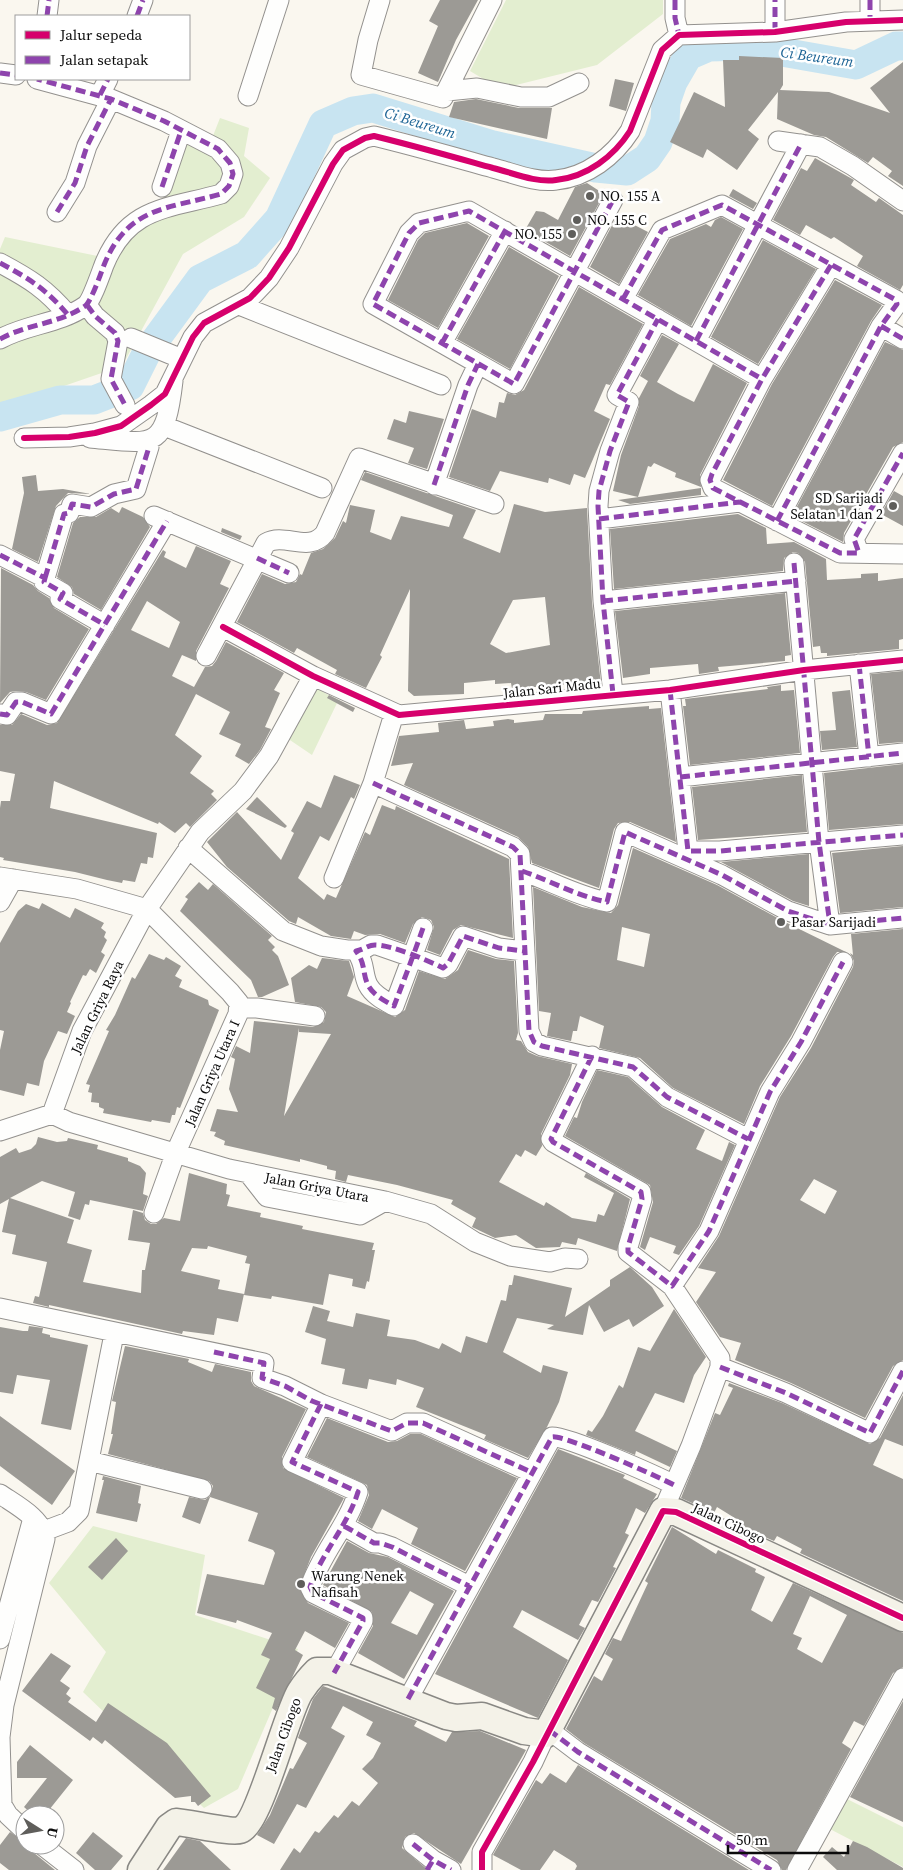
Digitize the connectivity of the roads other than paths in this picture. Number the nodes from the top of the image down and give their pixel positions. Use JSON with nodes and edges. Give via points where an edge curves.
{"nodes":[{"id":1,"x":49,"y":0,"type":"edge"},
{"id":2,"x":143,"y":0,"type":"edge"},
{"id":3,"x":279,"y":0,"type":"edge"},
{"id":4,"x":380,"y":0,"type":"edge"},
{"id":5,"x":492,"y":0,"type":"edge"},
{"id":6,"x":675,"y":0,"type":"edge"},
{"id":7,"x":775,"y":0,"type":"edge"},
{"id":8,"x":870,"y":0,"type":"edge"},
{"id":9,"x":47,"y":15,"type":"edge"},
{"id":10,"x":137,"y":15,"type":"edge"},
{"id":11,"x":903,"y":20,"type":"edge"},
{"id":12,"x":870,"y":21,"type":"junction"},
{"id":13,"x":775,"y":32,"type":"junction"},
{"id":14,"x":679,"y":35,"type":"junction"},
{"id":15,"x":459,"y":64,"type":"junction"},
{"id":16,"x":0,"y":73,"type":"edge"},
{"id":17,"x":15,"y":75,"type":"edge"},
{"id":18,"x":43,"y":80,"type":"edge"},
{"id":19,"x":579,"y":83,"type":"dead end"},
{"id":20,"x":477,"y":88,"type":"junction"},
{"id":21,"x":106,"y":91,"type":"edge"},
{"id":22,"x":447,"y":91,"type":"junction"},
{"id":23,"x":248,"y":96,"type":"dead end"},
{"id":24,"x":181,"y":131,"type":"junction"},
{"id":25,"x":778,"y":140,"type":"dead end"},
{"id":26,"x":801,"y":144,"type":"junction"},
{"id":27,"x":162,"y":187,"type":"dead end"},
{"id":28,"x":613,"y":200,"type":"dead end"},
{"id":29,"x":903,"y":201,"type":"edge"},
{"id":30,"x":57,"y":212,"type":"dead end"},
{"id":31,"x":759,"y":225,"type":"junction"},
{"id":32,"x":505,"y":231,"type":"junction"},
{"id":33,"x":0,"y":263,"type":"edge"},
{"id":34,"x":831,"y":265,"type":"junction"},
{"id":35,"x":574,"y":270,"type":"junction"},
{"id":36,"x":623,"y":299,"type":"junction"},
{"id":37,"x":238,"y":304,"type":"junction"},
{"id":38,"x":87,"y":305,"type":"junction"},
{"id":39,"x":68,"y":315,"type":"junction"},
{"id":40,"x":658,"y":319,"type":"junction"},
{"id":41,"x":881,"y":326,"type":"junction"},
{"id":42,"x":131,"y":338,"type":"dead end"},
{"id":43,"x":0,"y":339,"type":"edge"},
{"id":44,"x":903,"y":339,"type":"edge"},
{"id":45,"x":696,"y":341,"type":"junction"},
{"id":46,"x":442,"y":343,"type":"junction"},
{"id":47,"x":178,"y":358,"type":"junction"},
{"id":48,"x":478,"y":364,"type":"junction"},
{"id":49,"x":762,"y":379,"type":"junction"},
{"id":50,"x":173,"y":381,"type":"junction"},
{"id":51,"x":441,"y":385,"type":"dead end"},
{"id":52,"x":125,"y":405,"type":"dead end"},
{"id":53,"x":164,"y":426,"type":"junction"},
{"id":54,"x":69,"y":436,"type":"junction"},
{"id":55,"x":24,"y":438,"type":"dead end"},
{"id":56,"x":149,"y":447,"type":"dead end"},
{"id":57,"x":903,"y":453,"type":"edge"},
{"id":58,"x":434,"y":485,"type":"junction"},
{"id":59,"x":322,"y":488,"type":"dead end"},
{"id":60,"x":740,"y":502,"type":"junction"},
{"id":61,"x":494,"y":504,"type":"dead end"},
{"id":62,"x":599,"y":519,"type":"junction"},
{"id":63,"x":777,"y":521,"type":"junction"},
{"id":64,"x":859,"y":553,"type":"junction"},
{"id":65,"x":903,"y":554,"type":"edge"},
{"id":66,"x":0,"y":556,"type":"edge"},
{"id":67,"x":257,"y":558,"type":"junction"},
{"id":68,"x":289,"y":573,"type":"dead end"},
{"id":69,"x":45,"y":578,"type":"junction"},
{"id":70,"x":603,"y":601,"type":"junction"},
{"id":71,"x":105,"y":625,"type":"junction"},
{"id":72,"x":222,"y":626,"type":"junction"},
{"id":73,"x":206,"y":656,"type":"dead end"},
{"id":74,"x":903,"y":660,"type":"edge"},
{"id":75,"x":859,"y":664,"type":"junction"},
{"id":76,"x":804,"y":670,"type":"junction"},
{"id":77,"x":313,"y":676,"type":"junction"},
{"id":78,"x":670,"y":690,"type":"junction"},
{"id":79,"x":613,"y":694,"type":"junction"},
{"id":80,"x":0,"y":714,"type":"edge"},
{"id":81,"x":394,"y":714,"type":"junction"},
{"id":82,"x":903,"y":753,"type":"edge"},
{"id":83,"x":869,"y":757,"type":"junction"},
{"id":84,"x":812,"y":762,"type":"junction"},
{"id":85,"x":680,"y":777,"type":"junction"},
{"id":86,"x":373,"y":782,"type":"junction"},
{"id":87,"x":903,"y":834,"type":"edge"},
{"id":88,"x":819,"y":842,"type":"junction"},
{"id":89,"x":188,"y":848,"type":"junction"},
{"id":90,"x":522,"y":871,"type":"junction"},
{"id":91,"x":7,"y":878,"type":"edge"},
{"id":92,"x":334,"y":878,"type":"dead end"},
{"id":93,"x":0,"y":902,"type":"edge"},
{"id":94,"x":146,"y":909,"type":"junction"},
{"id":95,"x":903,"y":918,"type":"edge"},
{"id":96,"x":830,"y":925,"type":"junction"},
{"id":97,"x":423,"y":928,"type":"dead end"},
{"id":98,"x":356,"y":951,"type":"junction"},
{"id":99,"x":524,"y":952,"type":"junction"},
{"id":100,"x":413,"y":956,"type":"junction"},
{"id":101,"x":842,"y":962,"type":"dead end"},
{"id":102,"x":240,"y":1008,"type":"junction"},
{"id":103,"x":315,"y":1016,"type":"dead end"},
{"id":104,"x":592,"y":1056,"type":"junction"},
{"id":105,"x":52,"y":1114,"type":"junction"},
{"id":106,"x":0,"y":1131,"type":"edge"},
{"id":107,"x":748,"y":1139,"type":"junction"},
{"id":108,"x":176,"y":1152,"type":"junction"},
{"id":109,"x":154,"y":1213,"type":"dead end"},
{"id":110,"x":578,"y":1259,"type":"dead end"},
{"id":111,"x":672,"y":1286,"type":"junction"},
{"id":112,"x":0,"y":1308,"type":"edge"},
{"id":113,"x":114,"y":1334,"type":"junction"},
{"id":114,"x":720,"y":1367,"type":"junction"},
{"id":115,"x":903,"y":1370,"type":"edge"},
{"id":116,"x":321,"y":1404,"type":"junction"},
{"id":117,"x":89,"y":1461,"type":"junction"},
{"id":118,"x":531,"y":1472,"type":"junction"},
{"id":119,"x":674,"y":1485,"type":"junction"},
{"id":120,"x":202,"y":1489,"type":"dead end"},
{"id":121,"x":0,"y":1494,"type":"edge"},
{"id":122,"x":663,"y":1511,"type":"junction"},
{"id":123,"x":38,"y":1524,"type":"junction"},
{"id":124,"x":344,"y":1526,"type":"junction"},
{"id":125,"x":470,"y":1586,"type":"junction"},
{"id":126,"x":903,"y":1618,"type":"edge"},
{"id":127,"x":0,"y":1639,"type":"edge"},
{"id":128,"x":334,"y":1673,"type":"junction"},
{"id":129,"x":903,"y":1678,"type":"edge"},
{"id":130,"x":408,"y":1699,"type":"junction"},
{"id":131,"x":548,"y":1732,"type":"junction"},
{"id":132,"x":15,"y":1822,"type":"edge"},
{"id":133,"x":413,"y":1844,"type":"dead end"},
{"id":134,"x":55,"y":1855,"type":"edge"},
{"id":135,"x":430,"y":1865,"type":"edge"},
{"id":136,"x":479,"y":1868,"type":"edge"},
{"id":137,"x":74,"y":1870,"type":"edge"},
{"id":138,"x":141,"y":1870,"type":"edge"},
{"id":139,"x":451,"y":1870,"type":"edge"},
{"id":140,"x":771,"y":1870,"type":"edge"},
{"id":141,"x":797,"y":1870,"type":"edge"}],
"edges":[{"from":1,"to":9,"type":"street"},
{"from":2,"to":10,"type":"street"},
{"from":3,"to":23,"type":"street"},
{"from":4,"to":22,"type":"street","via":[[361,75],[443,98]]},
{"from":5,"to":15,"type":"street"},
{"from":6,"to":14,"type":"street"},
{"from":7,"to":13,"type":"street"},
{"from":8,"to":12,"type":"street"},
{"from":11,"to":12,"type":"street"},
{"from":12,"to":13,"type":"street"},
{"from":13,"to":14,"type":"street"},
{"from":14,"to":37,"type":"street","via":[[662,50],[623,142],[607,158],[582,173],[548,181],[374,136],[358,140],[343,150],[333,164],[274,271],[250,298]]},
{"from":15,"to":20,"type":"street"},
{"from":15,"to":22,"type":"street"},
{"from":16,"to":17,"type":"street"},
{"from":18,"to":21,"type":"street"},
{"from":19,"to":20,"type":"street","via":[[549,97],[521,97]]},
{"from":20,"to":22,"type":"street"},
{"from":21,"to":24,"type":"street"},
{"from":21,"to":30,"type":"street","via":[[75,183]]},
{"from":24,"to":27,"type":"street"},
{"from":24,"to":38,"type":"street","via":[[218,149],[230,163],[233,174],[229,186],[221,194],[150,212],[128,230],[106,259]]},
{"from":25,"to":26,"type":"street"},
{"from":26,"to":29,"type":"street","via":[[820,147]]},
{"from":26,"to":31,"type":"street"},
{"from":28,"to":35,"type":"street"},
{"from":31,"to":34,"type":"street"},
{"from":31,"to":36,"type":"street","via":[[722,205],[662,230]]},
{"from":31,"to":45,"type":"street"},
{"from":32,"to":35,"type":"street"},
{"from":32,"to":46,"type":"street"},
{"from":32,"to":46,"type":"street","via":[[464,211],[422,220],[409,234],[373,304]]},
{"from":33,"to":39,"type":"street","via":[[50,294]]},
{"from":34,"to":41,"type":"street","via":[[896,300]]},
{"from":34,"to":49,"type":"street"},
{"from":35,"to":36,"type":"street"},
{"from":35,"to":48,"type":"street","via":[[514,384]]},
{"from":36,"to":40,"type":"street"},
{"from":37,"to":47,"type":"street","via":[[204,323]]},
{"from":37,"to":51,"type":"street"},
{"from":38,"to":39,"type":"street"},
{"from":38,"to":52,"type":"street","via":[[115,333],[118,341],[111,379]]},
{"from":39,"to":43,"type":"street"},
{"from":40,"to":45,"type":"street"},
{"from":40,"to":62,"type":"street","via":[[617,395],[629,402],[599,491]]},
{"from":41,"to":44,"type":"street"},
{"from":41,"to":63,"type":"street"},
{"from":42,"to":47,"type":"street"},
{"from":45,"to":49,"type":"street"},
{"from":46,"to":48,"type":"street"},
{"from":47,"to":50,"type":"street"},
{"from":48,"to":58,"type":"street"},
{"from":49,"to":60,"type":"street","via":[[710,480],[714,488]]},
{"from":50,"to":53,"type":"street"},
{"from":50,"to":54,"type":"street","via":[[165,394],[121,426]]},
{"from":53,"to":54,"type":"street","via":[[154,439],[143,441]]},
{"from":53,"to":59,"type":"street"},
{"from":54,"to":55,"type":"street"},
{"from":56,"to":69,"type":"street","via":[[136,489],[114,494],[90,507],[72,504],[69,513],[64,514]]},
{"from":57,"to":64,"type":"street","via":[[854,539]]},
{"from":58,"to":61,"type":"street"},
{"from":58,"to":67,"type":"street","via":[[359,458],[319,541],[272,540]]},
{"from":60,"to":62,"type":"street"},
{"from":60,"to":63,"type":"street"},
{"from":62,"to":70,"type":"street"},
{"from":63,"to":64,"type":"street","via":[[840,553]]},
{"from":64,"to":65,"type":"street"},
{"from":66,"to":69,"type":"street"},
{"from":67,"to":68,"type":"street"},
{"from":67,"to":71,"type":"street","via":[[160,518]]},
{"from":67,"to":72,"type":"street"},
{"from":69,"to":71,"type":"street","via":[[44,582],[63,593],[60,599]]},
{"from":70,"to":76,"type":"street","via":[[795,572]]},
{"from":70,"to":79,"type":"street"},
{"from":71,"to":80,"type":"street","via":[[51,714],[16,702],[7,715]]},
{"from":72,"to":73,"type":"street"},
{"from":72,"to":77,"type":"street","name":"Jalan Sari Madu"},
{"from":74,"to":75,"type":"street","name":"Jalan Sari Madu"},
{"from":75,"to":76,"type":"street","name":"Jalan Sari Madu"},
{"from":75,"to":83,"type":"street"},
{"from":76,"to":78,"type":"street","name":"Jalan Sari Madu"},
{"from":76,"to":84,"type":"street"},
{"from":77,"to":81,"type":"street","name":"Jalan Sari Madu"},
{"from":77,"to":89,"type":"street","name":"Jalan Griya Raya","via":[[269,756],[242,791]]},
{"from":78,"to":79,"type":"street","name":"Jalan Sari Madu"},
{"from":78,"to":85,"type":"street"},
{"from":79,"to":81,"type":"street","name":"Jalan Sari Madu"},
{"from":81,"to":86,"type":"street"},
{"from":82,"to":83,"type":"street"},
{"from":83,"to":84,"type":"street"},
{"from":84,"to":85,"type":"street"},
{"from":84,"to":88,"type":"street"},
{"from":85,"to":88,"type":"street","via":[[688,851]]},
{"from":86,"to":90,"type":"street","via":[[513,847],[520,854]]},
{"from":86,"to":92,"type":"street"},
{"from":87,"to":88,"type":"street"},
{"from":88,"to":96,"type":"street"},
{"from":89,"to":94,"type":"street","name":"Jalan Griya Raya"},
{"from":89,"to":98,"type":"street","via":[[283,931],[322,946]]},
{"from":90,"to":96,"type":"street","via":[[569,891],[607,902],[625,832],[722,875],[788,911]]},
{"from":90,"to":99,"type":"street"},
{"from":91,"to":93,"type":"street"},
{"from":91,"to":94,"type":"street","via":[[77,890]]},
{"from":94,"to":102,"type":"street","name":"Jalan Griya Utara I","via":[[230,992]]},
{"from":94,"to":105,"type":"street","name":"Jalan Griya Raya","via":[[82,1031]]},
{"from":95,"to":96,"type":"street"},
{"from":97,"to":100,"type":"street"},
{"from":98,"to":100,"type":"street","via":[[378,945]]},
{"from":98,"to":100,"type":"street","via":[[364,964],[368,984],[394,1006]]},
{"from":99,"to":100,"type":"street","via":[[463,936],[446,967]]},
{"from":99,"to":104,"type":"street","via":[[530,1037],[542,1046]]},
{"from":101,"to":107,"type":"street","via":[[801,1042],[770,1092]]},
{"from":102,"to":103,"type":"street"},
{"from":102,"to":108,"type":"street","name":"Jalan Griya Utara I"},
{"from":104,"to":107,"type":"street","via":[[633,1066],[667,1097]]},
{"from":104,"to":111,"type":"street","via":[[551,1139],[641,1192],[628,1252]]},
{"from":105,"to":106,"type":"street"},
{"from":105,"to":108,"type":"street","name":"Jalan Griya Utara","via":[[68,1122]]},
{"from":107,"to":111,"type":"street","via":[[709,1231]]},
{"from":108,"to":109,"type":"street","name":"Jalan Griya Utara I"},
{"from":108,"to":110,"type":"street","name":"Jalan Griya Utara","via":[[249,1174],[385,1201],[430,1214],[475,1242],[510,1256],[550,1262]]},
{"from":111,"to":114,"type":"street","via":[[711,1342],[720,1358]]},
{"from":112,"to":113,"type":"street"},
{"from":113,"to":116,"type":"street","via":[[264,1363],[262,1378]]},
{"from":113,"to":117,"type":"street"},
{"from":114,"to":115,"type":"street","via":[[786,1393],[870,1433]]},
{"from":114,"to":119,"type":"street"},
{"from":116,"to":118,"type":"street","via":[[392,1431],[407,1424],[423,1423]]},
{"from":116,"to":124,"type":"street","via":[[292,1462],[358,1492]]},
{"from":117,"to":120,"type":"street"},
{"from":117,"to":123,"type":"street","via":[[79,1511],[68,1522]]},
{"from":118,"to":119,"type":"street","via":[[549,1441],[556,1436]]},
{"from":118,"to":125,"type":"street"},
{"from":119,"to":122,"type":"street"},
{"from":121,"to":123,"type":"street"},
{"from":122,"to":126,"type":"street","name":"Jalan Cibogo","via":[[676,1512]]},
{"from":122,"to":131,"type":"street"},
{"from":123,"to":127,"type":"street"},
{"from":123,"to":132,"type":"street","via":[[43,1548],[4,1705],[0,1737],[2,1805]]},
{"from":124,"to":125,"type":"street"},
{"from":124,"to":128,"type":"street","via":[[315,1572],[310,1587],[313,1594],[363,1618]]},
{"from":125,"to":130,"type":"street"},
{"from":128,"to":130,"type":"street","name":"Jalan Cibogo"},
{"from":128,"to":138,"type":"street","name":"Jalan Cibogo","via":[[317,1671],[299,1692],[261,1797],[246,1826],[230,1831],[176,1822],[169,1827]]},
{"from":129,"to":141,"type":"street"},
{"from":130,"to":131,"type":"street","name":"Jalan Cibogo","via":[[446,1716],[482,1716],[524,1731]]},
{"from":131,"to":136,"type":"street","via":[[482,1852]]},
{"from":131,"to":140,"type":"street"},
{"from":133,"to":135,"type":"street"},
{"from":134,"to":137,"type":"street"},
{"from":135,"to":139,"type":"street"}]}
